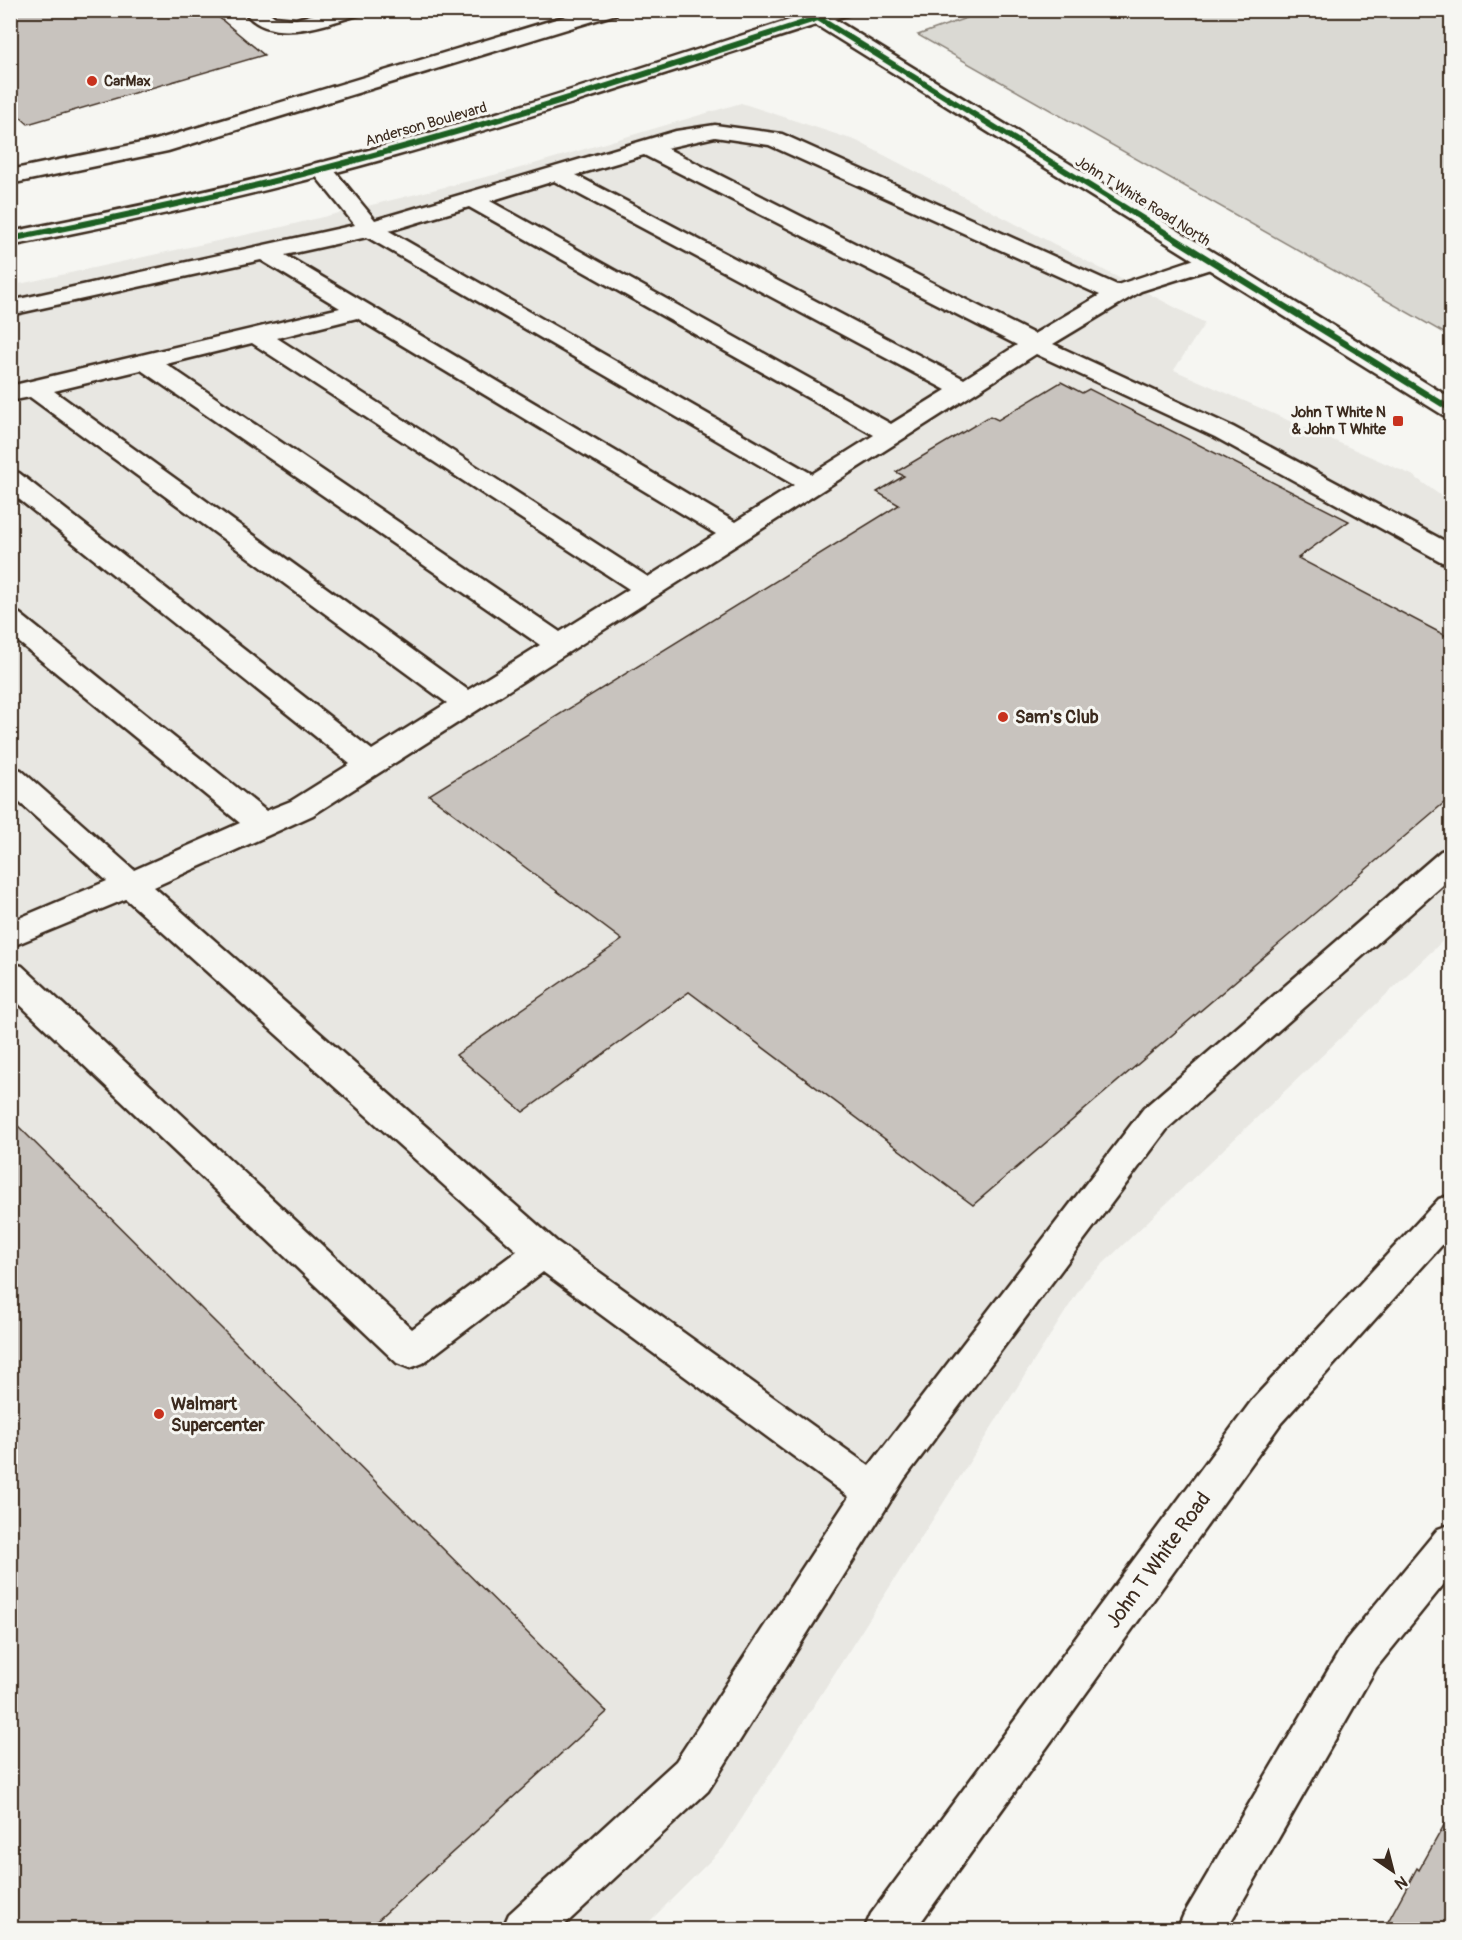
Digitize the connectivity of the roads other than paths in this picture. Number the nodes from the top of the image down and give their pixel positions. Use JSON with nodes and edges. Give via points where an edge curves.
{"nodes":[{"id":1,"x":253,"y":10,"type":"edge"},
{"id":2,"x":355,"y":10,"type":"edge"},
{"id":3,"x":609,"y":10,"type":"edge"},
{"id":4,"x":843,"y":10,"type":"edge"},
{"id":5,"x":819,"y":18,"type":"junction"},
{"id":6,"x":646,"y":147,"type":"junction"},
{"id":7,"x":321,"y":170,"type":"junction"},
{"id":8,"x":557,"y":174,"type":"junction"},
{"id":9,"x":10,"y":177,"type":"edge"},
{"id":10,"x":471,"y":200,"type":"junction"},
{"id":11,"x":370,"y":229,"type":"junction"},
{"id":12,"x":10,"y":239,"type":"edge"},
{"id":13,"x":264,"y":252,"type":"junction"},
{"id":14,"x":1212,"y":261,"type":"junction"},
{"id":15,"x":1117,"y":294,"type":"junction"},
{"id":16,"x":10,"y":308,"type":"edge"},
{"id":17,"x":361,"y":310,"type":"junction"},
{"id":18,"x":256,"y":335,"type":"junction"},
{"id":19,"x":1035,"y":345,"type":"junction"},
{"id":20,"x":146,"y":362,"type":"junction"},
{"id":21,"x":964,"y":389,"type":"junction"},
{"id":22,"x":22,"y":391,"type":"edge"},
{"id":23,"x":1452,"y":410,"type":"edge"},
{"id":24,"x":892,"y":435,"type":"junction"},
{"id":25,"x":10,"y":479,"type":"edge"},
{"id":26,"x":813,"y":485,"type":"junction"},
{"id":27,"x":736,"y":534,"type":"junction"},
{"id":28,"x":1452,"y":556,"type":"edge"},
{"id":29,"x":648,"y":590,"type":"junction"},
{"id":30,"x":10,"y":620,"type":"edge"},
{"id":31,"x":560,"y":645,"type":"junction"},
{"id":32,"x":468,"y":704,"type":"junction"},
{"id":33,"x":371,"y":765,"type":"junction"},
{"id":34,"x":10,"y":777,"type":"edge"},
{"id":35,"x":264,"y":826,"type":"junction"},
{"id":36,"x":1452,"y":859,"type":"edge"},
{"id":37,"x":131,"y":884,"type":"junction"},
{"id":38,"x":10,"y":935,"type":"edge"},
{"id":39,"x":10,"y":975,"type":"edge"},
{"id":40,"x":1452,"y":1209,"type":"edge"},
{"id":41,"x":543,"y":1252,"type":"junction"},
{"id":42,"x":874,"y":1492,"type":"junction"},
{"id":43,"x":1452,"y":1542,"type":"edge"},
{"id":44,"x":525,"y":1929,"type":"edge"},
{"id":45,"x":886,"y":1929,"type":"edge"},
{"id":46,"x":1200,"y":1929,"type":"edge"}],
"edges":[{"from":1,"to":2,"type":"street","via":[[269,22],[296,25]]},
{"from":3,"to":9,"type":"street","via":[[159,146]]},
{"from":4,"to":5,"type":"street","name":"Anderson Boulevard"},
{"from":5,"to":7,"type":"street","name":"Anderson Boulevard","via":[[525,111]]},
{"from":5,"to":14,"type":"street","name":"John T White Road North"},
{"from":6,"to":8,"type":"street"},
{"from":6,"to":15,"type":"street","via":[[715,131],[774,139]]},
{"from":6,"to":19,"type":"street"},
{"from":7,"to":11,"type":"street"},
{"from":7,"to":12,"type":"street","name":"Anderson Boulevard","via":[[145,213]]},
{"from":8,"to":10,"type":"street"},
{"from":8,"to":21,"type":"street"},
{"from":10,"to":11,"type":"street"},
{"from":10,"to":24,"type":"street"},
{"from":11,"to":13,"type":"street"},
{"from":11,"to":26,"type":"street"},
{"from":13,"to":16,"type":"street"},
{"from":13,"to":17,"type":"street"},
{"from":14,"to":15,"type":"street"},
{"from":14,"to":23,"type":"street","name":"John T White Road North"},
{"from":15,"to":19,"type":"street"},
{"from":17,"to":18,"type":"street"},
{"from":17,"to":27,"type":"street"},
{"from":18,"to":20,"type":"street"},
{"from":18,"to":29,"type":"street"},
{"from":19,"to":21,"type":"street"},
{"from":19,"to":28,"type":"street","via":[[1224,432]]},
{"from":20,"to":22,"type":"street"},
{"from":20,"to":31,"type":"street"},
{"from":21,"to":24,"type":"street"},
{"from":22,"to":32,"type":"street"},
{"from":24,"to":26,"type":"street"},
{"from":25,"to":33,"type":"street"},
{"from":26,"to":27,"type":"street"},
{"from":27,"to":29,"type":"street"},
{"from":29,"to":31,"type":"street"},
{"from":30,"to":35,"type":"street"},
{"from":31,"to":32,"type":"street"},
{"from":32,"to":33,"type":"street"},
{"from":33,"to":35,"type":"street","via":[[302,808]]},
{"from":34,"to":37,"type":"street"},
{"from":35,"to":37,"type":"street"},
{"from":36,"to":42,"type":"street","via":[[1156,1118]]},
{"from":37,"to":38,"type":"street"},
{"from":37,"to":41,"type":"street"},
{"from":39,"to":41,"type":"street","via":[[410,1352]]},
{"from":40,"to":45,"type":"street","name":"John T White Road","via":[[1268,1411]]},
{"from":41,"to":42,"type":"street"},
{"from":42,"to":44,"type":"street","via":[[692,1776]]},
{"from":43,"to":46,"type":"street","via":[[1361,1654]]}]}
